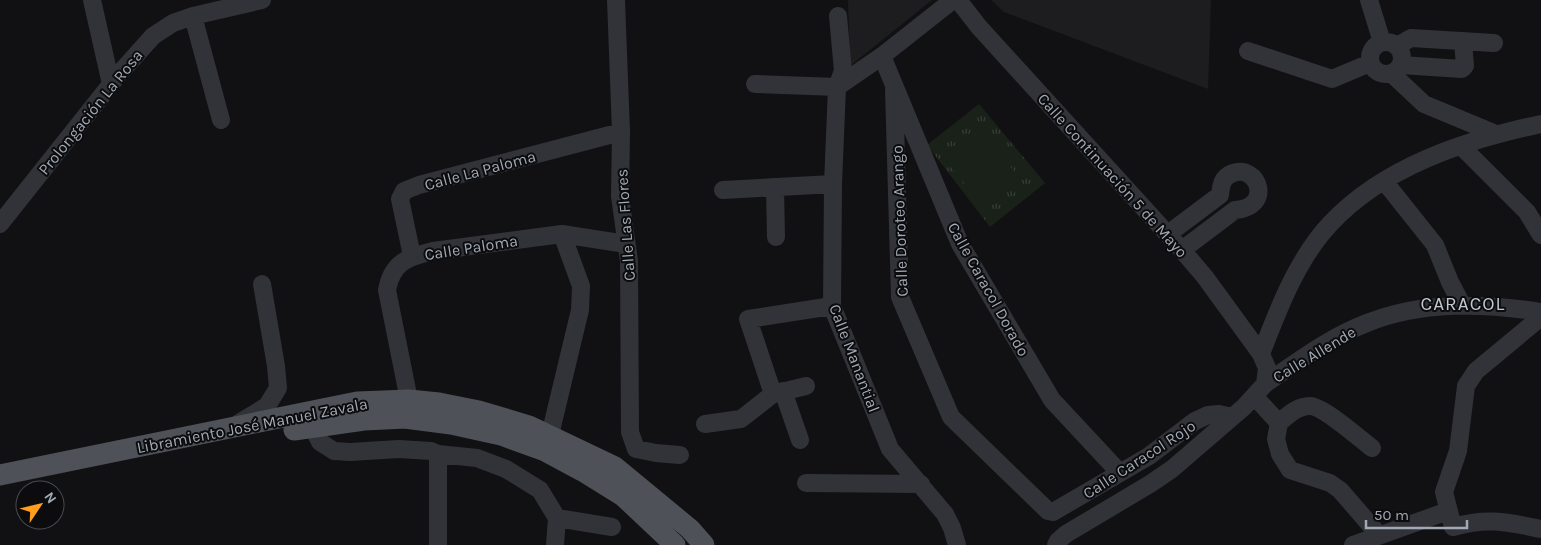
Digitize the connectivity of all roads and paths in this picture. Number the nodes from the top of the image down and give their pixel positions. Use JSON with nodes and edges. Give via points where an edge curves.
{"nodes":[{"id":1,"x":92,"y":0,"type":"edge"},
{"id":2,"x":262,"y":0,"type":"edge"},
{"id":3,"x":616,"y":0,"type":"edge"},
{"id":4,"x":953,"y":0,"type":"edge"},
{"id":5,"x":958,"y":0,"type":"edge"},
{"id":6,"x":1369,"y":0,"type":"edge"},
{"id":7,"x":193,"y":16,"type":"junction"},
{"id":8,"x":838,"y":16,"type":"dead end"},
{"id":9,"x":1463,"y":41,"type":"junction"},
{"id":10,"x":1494,"y":43,"type":"dead end"},
{"id":11,"x":1389,"y":44,"type":"junction"},
{"id":12,"x":1248,"y":51,"type":"dead end"},
{"id":13,"x":882,"y":56,"type":"junction"},
{"id":14,"x":1370,"y":64,"type":"junction"},
{"id":15,"x":1396,"y":69,"type":"junction"},
{"id":16,"x":111,"y":84,"type":"junction"},
{"id":17,"x":756,"y":84,"type":"dead end"},
{"id":18,"x":837,"y":86,"type":"junction"},
{"id":19,"x":894,"y":89,"type":"junction"},
{"id":20,"x":220,"y":120,"type":"dead end"},
{"id":21,"x":1541,"y":124,"type":"edge"},
{"id":22,"x":621,"y":132,"type":"junction"},
{"id":23,"x":1496,"y":134,"type":"junction"},
{"id":24,"x":1461,"y":146,"type":"junction"},
{"id":25,"x":1384,"y":181,"type":"junction"},
{"id":26,"x":833,"y":184,"type":"junction"},
{"id":27,"x":774,"y":188,"type":"junction"},
{"id":28,"x":724,"y":190,"type":"dead end"},
{"id":29,"x":0,"y":224,"type":"edge"},
{"id":30,"x":562,"y":234,"type":"junction"},
{"id":31,"x":1168,"y":234,"type":"junction"},
{"id":32,"x":1541,"y":235,"type":"edge"},
{"id":33,"x":776,"y":237,"type":"dead end"},
{"id":34,"x":626,"y":244,"type":"junction"},
{"id":35,"x":1182,"y":250,"type":"junction"},
{"id":36,"x":412,"y":256,"type":"junction"},
{"id":37,"x":262,"y":284,"type":"dead end"},
{"id":38,"x":1462,"y":305,"type":"junction"},
{"id":39,"x":832,"y":306,"type":"junction"},
{"id":40,"x":1541,"y":312,"type":"edge"},
{"id":41,"x":1541,"y":317,"type":"edge"},
{"id":42,"x":1261,"y":354,"type":"junction"},
{"id":43,"x":806,"y":386,"type":"dead end"},
{"id":44,"x":1259,"y":390,"type":"junction"},
{"id":45,"x":778,"y":392,"type":"junction"},
{"id":46,"x":409,"y":400,"type":"junction"},
{"id":47,"x":1232,"y":418,"type":"junction"},
{"id":48,"x":1279,"y":423,"type":"junction"},
{"id":49,"x":705,"y":424,"type":"dead end"},
{"id":50,"x":312,"y":426,"type":"junction"},
{"id":51,"x":230,"y":428,"type":"junction"},
{"id":52,"x":550,"y":435,"type":"junction"},
{"id":53,"x":800,"y":440,"type":"dead end"},
{"id":54,"x":1372,"y":448,"type":"dead end"},
{"id":55,"x":438,"y":454,"type":"junction"},
{"id":56,"x":680,"y":455,"type":"dead end"},
{"id":57,"x":1120,"y":473,"type":"junction"},
{"id":58,"x":0,"y":475,"type":"edge"},
{"id":59,"x":806,"y":483,"type":"dead end"},
{"id":60,"x":921,"y":484,"type":"junction"},
{"id":61,"x":0,"y":489,"type":"edge"},
{"id":62,"x":1048,"y":511,"type":"joint"},
{"id":63,"x":557,"y":518,"type":"junction"},
{"id":64,"x":1451,"y":519,"type":"junction"},
{"id":65,"x":612,"y":527,"type":"dead end"},
{"id":66,"x":1541,"y":530,"type":"edge"},
{"id":67,"x":1379,"y":535,"type":"junction"},
{"id":68,"x":438,"y":545,"type":"edge"},
{"id":69,"x":555,"y":545,"type":"edge"},
{"id":70,"x":675,"y":545,"type":"edge"},
{"id":71,"x":704,"y":545,"type":"edge"},
{"id":72,"x":957,"y":545,"type":"edge"},
{"id":73,"x":1056,"y":545,"type":"edge"},
{"id":74,"x":1353,"y":545,"type":"edge"}],
"edges":[{"from":1,"to":16,"type":"street"},
{"from":2,"to":7,"type":"street","name":"Prolongación La Rosa"},
{"from":3,"to":22,"type":"street","name":"Calle Las Flores"},
{"from":4,"to":13,"type":"street"},
{"from":5,"to":31,"type":"street","name":"Calle Continuación 5 de Mayo"},
{"from":6,"to":11,"type":"street"},
{"from":7,"to":16,"type":"street","name":"Prolongación La Rosa","via":[[173,23],[153,36]]},
{"from":7,"to":20,"type":"street"},
{"from":8,"to":18,"type":"street","name":"Calle Manantial","via":[[843,71]]},
{"from":9,"to":10,"type":"street"},
{"from":9,"to":11,"type":"street","via":[[1411,38]]},
{"from":9,"to":15,"type":"street","via":[[1465,66],[1462,69]]},
{"from":11,"to":14,"type":"street","via":[[1376,46]]},
{"from":11,"to":15,"type":"street","via":[[1401,53]]},
{"from":12,"to":14,"type":"street","via":[[1332,79]]},
{"from":13,"to":18,"type":"street"},
{"from":13,"to":19,"type":"street","name":"Calle Caracol Dorado"},
{"from":14,"to":15,"type":"street","via":[[1385,75]]},
{"from":15,"to":23,"type":"street","via":[[1424,104]]},
{"from":16,"to":29,"type":"street","name":"Prolongación La Rosa"},
{"from":17,"to":18,"type":"street"},
{"from":18,"to":26,"type":"street","name":"Calle Manantial"},
{"from":19,"to":57,"type":"street","name":"Calle Caracol Dorado","via":[[960,244],[1052,400]]},
{"from":19,"to":62,"type":"street","name":"Calle Doroteo Arango","via":[[900,297],[951,417]]},
{"from":21,"to":23,"type":"street"},
{"from":22,"to":34,"type":"street","name":"Calle Las Flores","via":[[620,196]]},
{"from":22,"to":36,"type":"street","name":"Calle La Paloma","via":[[404,191],[400,199]]},
{"from":23,"to":24,"type":"street"},
{"from":24,"to":25,"type":"street"},
{"from":24,"to":32,"type":"street","via":[[1527,212]]},
{"from":25,"to":38,"type":"street","via":[[1434,245]]},
{"from":25,"to":42,"type":"street","via":[[1329,225],[1311,250],[1292,280]]},
{"from":26,"to":27,"type":"street"},
{"from":26,"to":39,"type":"street","name":"Calle Manantial"},
{"from":27,"to":28,"type":"street"},
{"from":27,"to":33,"type":"street"},
{"from":30,"to":34,"type":"street","name":"Calle Paloma"},
{"from":30,"to":36,"type":"street","name":"Calle Paloma"},
{"from":30,"to":52,"type":"street","via":[[581,286],[580,310]]},
{"from":31,"to":35,"type":"street","name":"Calle Continuación 5 de Mayo"},
{"from":31,"to":35,"type":"street","via":[[1220,195],[1221,184],[1227,175],[1238,171],[1256,181],[1259,192],[1255,203],[1246,209],[1235,210]]},
{"from":34,"to":56,"type":"street","name":"Calle Las Flores","via":[[630,432],[636,449]]},
{"from":35,"to":42,"type":"street","name":"Calle Continuación 5 de Mayo"},
{"from":36,"to":46,"type":"street","name":"Calle Paloma","via":[[397,266],[389,278],[387,290]]},
{"from":37,"to":51,"type":"street","via":[[278,388],[267,406]]},
{"from":38,"to":40,"type":"street","name":"Calle Allende"},
{"from":38,"to":44,"type":"street","name":"Calle Allende","via":[[1395,314],[1367,323],[1337,337]]},
{"from":39,"to":45,"type":"street","via":[[748,319]]},
{"from":39,"to":60,"type":"street","name":"Calle Manantial","via":[[890,448]]},
{"from":41,"to":64,"type":"street","via":[[1476,371],[1466,386],[1458,451],[1444,492]]},
{"from":42,"to":44,"type":"street","via":[[1267,368]]},
{"from":43,"to":45,"type":"street"},
{"from":44,"to":47,"type":"street","name":"Calle Allende"},
{"from":44,"to":48,"type":"street"},
{"from":45,"to":49,"type":"street","via":[[741,419]]},
{"from":45,"to":53,"type":"street"},
{"from":46,"to":51,"type":"main road","name":"Libramiento José Manuel Zavala","via":[[357,402]]},
{"from":46,"to":52,"type":"main road","name":"Libramiento José Manuel Zavala","via":[[479,411]]},
{"from":47,"to":57,"type":"street","name":"Calle Caracol Rojo","via":[[1219,414],[1195,421],[1150,456]]},
{"from":47,"to":73,"type":"street","name":"Calle Allende","via":[[1172,469],[1066,534]]},
{"from":48,"to":54,"type":"street","via":[[1294,410],[1310,406],[1324,412]]},
{"from":48,"to":67,"type":"street","via":[[1276,439],[1280,454],[1290,470],[1330,483],[1340,490]]},
{"from":50,"to":55,"type":"street","via":[[320,442],[334,451],[399,449]]},
{"from":50,"to":61,"type":"main road","name":"Libramiento José Manuel Zavala"},
{"from":50,"to":70,"type":"main road","name":"Libramiento José Manuel Zavala","via":[[405,418],[501,435],[545,451],[624,496]]},
{"from":51,"to":58,"type":"main road","name":"Libramiento José Manuel Zavala"},
{"from":52,"to":71,"type":"main road","name":"Libramiento José Manuel Zavala","via":[[615,467],[690,529]]},
{"from":55,"to":63,"type":"street","via":[[479,458],[506,469],[540,490]]},
{"from":55,"to":68,"type":"street"},
{"from":57,"to":62,"type":"street","name":"Calle Caracol Rojo","via":[[1058,510]]},
{"from":59,"to":60,"type":"street"},
{"from":60,"to":72,"type":"street","name":"Calle Manantial","via":[[945,514]]},
{"from":63,"to":65,"type":"street"},
{"from":63,"to":69,"type":"street"},
{"from":64,"to":66,"type":"street","via":[[1502,521]]},
{"from":64,"to":67,"type":"street"},
{"from":67,"to":74,"type":"street"}]}
